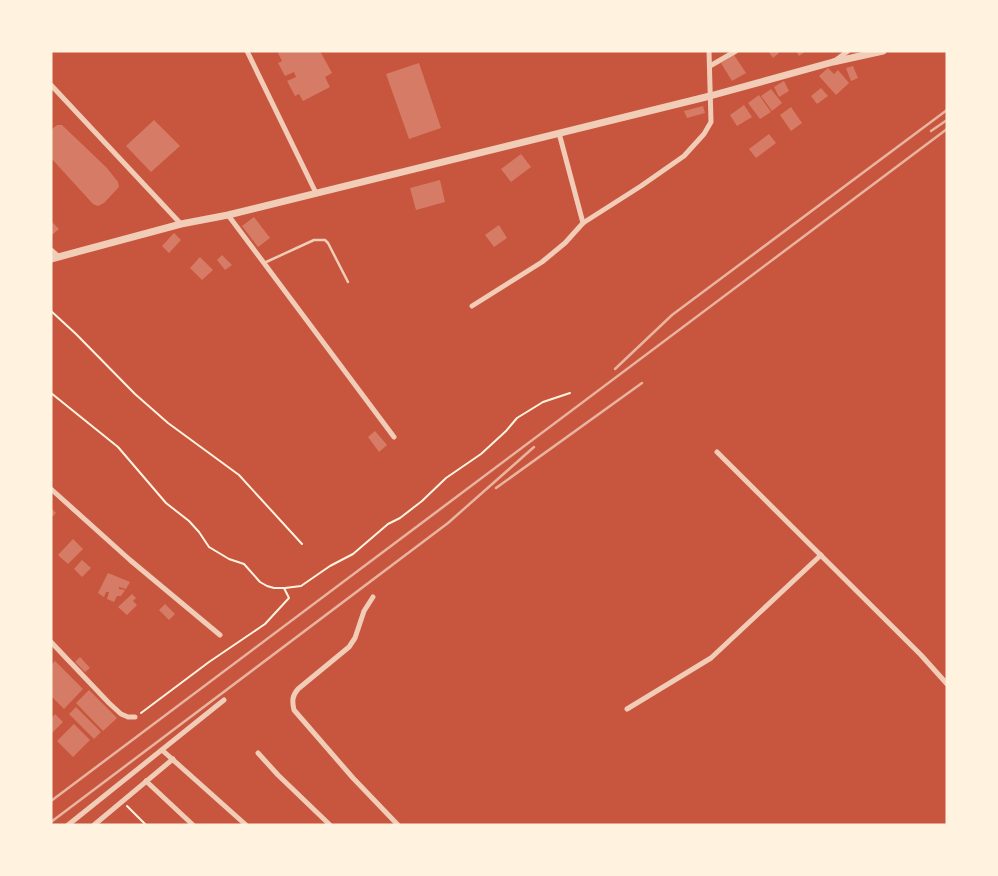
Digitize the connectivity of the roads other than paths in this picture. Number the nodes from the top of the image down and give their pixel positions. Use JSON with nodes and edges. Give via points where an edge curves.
{"nodes":[{"id":1,"x":247,"y":51,"type":"edge"},
{"id":2,"x":709,"y":51,"type":"edge"},
{"id":3,"x":736,"y":51,"type":"edge"},
{"id":4,"x":848,"y":51,"type":"edge"},
{"id":5,"x":883,"y":51,"type":"edge"},
{"id":6,"x":842,"y":53,"type":"edge"},
{"id":7,"x":834,"y":62,"type":"junction"},
{"id":8,"x":710,"y":66,"type":"junction"},
{"id":9,"x":51,"y":85,"type":"edge"},
{"id":10,"x":710,"y":96,"type":"junction"},
{"id":11,"x":559,"y":133,"type":"junction"},
{"id":12,"x":316,"y":193,"type":"junction"},
{"id":13,"x":228,"y":215,"type":"junction"},
{"id":14,"x":583,"y":223,"type":"junction"},
{"id":15,"x":181,"y":224,"type":"junction"},
{"id":16,"x":51,"y":250,"type":"edge"},
{"id":17,"x":55,"y":258,"type":"edge"},
{"id":18,"x":264,"y":263,"type":"junction"},
{"id":19,"x":348,"y":282,"type":"dead end"},
{"id":20,"x":472,"y":306,"type":"dead end"},
{"id":21,"x":394,"y":437,"type":"dead end"},
{"id":22,"x":717,"y":452,"type":"dead end"},
{"id":23,"x":51,"y":489,"type":"edge"},
{"id":24,"x":821,"y":555,"type":"junction"},
{"id":25,"x":372,"y":597,"type":"dead end"},
{"id":26,"x":220,"y":636,"type":"dead end"},
{"id":27,"x":51,"y":642,"type":"edge"},
{"id":28,"x":947,"y":684,"type":"edge"},
{"id":29,"x":224,"y":700,"type":"dead end"},
{"id":30,"x":627,"y":709,"type":"dead end"},
{"id":31,"x":135,"y":717,"type":"road end"},
{"id":32,"x":162,"y":750,"type":"junction"},
{"id":33,"x":258,"y":753,"type":"dead end"},
{"id":34,"x":173,"y":759,"type":"junction"},
{"id":35,"x":146,"y":781,"type":"junction"},
{"id":36,"x":68,"y":825,"type":"edge"},
{"id":37,"x":94,"y":825,"type":"edge"},
{"id":38,"x":193,"y":825,"type":"edge"},
{"id":39,"x":246,"y":825,"type":"edge"},
{"id":40,"x":330,"y":825,"type":"edge"},
{"id":41,"x":398,"y":825,"type":"edge"}],
"edges":[{"from":1,"to":12,"type":"street"},
{"from":2,"to":8,"type":"street"},
{"from":3,"to":8,"type":"street"},
{"from":4,"to":6,"type":"street"},
{"from":5,"to":7,"type":"street"},
{"from":6,"to":7,"type":"street"},
{"from":7,"to":10,"type":"street"},
{"from":8,"to":10,"type":"street"},
{"from":9,"to":15,"type":"street"},
{"from":10,"to":11,"type":"street"},
{"from":10,"to":14,"type":"street","via":[[711,122],[684,156]]},
{"from":11,"to":12,"type":"street"},
{"from":11,"to":14,"type":"street"},
{"from":12,"to":13,"type":"street"},
{"from":13,"to":15,"type":"street"},
{"from":13,"to":18,"type":"street"},
{"from":14,"to":20,"type":"street","via":[[542,262]]},
{"from":15,"to":17,"type":"street"},
{"from":16,"to":17,"type":"street"},
{"from":18,"to":19,"type":"lane","via":[[314,240],[325,240]]},
{"from":18,"to":21,"type":"street"},
{"from":22,"to":24,"type":"street"},
{"from":23,"to":26,"type":"street"},
{"from":24,"to":28,"type":"street"},
{"from":24,"to":30,"type":"street","via":[[711,658]]},
{"from":25,"to":41,"type":"street","via":[[349,647],[298,689],[292,702],[294,710]]},
{"from":27,"to":31,"type":"street","via":[[121,714]]},
{"from":29,"to":32,"type":"street"},
{"from":32,"to":34,"type":"street"},
{"from":32,"to":36,"type":"street"},
{"from":33,"to":40,"type":"street"},
{"from":34,"to":35,"type":"street"},
{"from":34,"to":39,"type":"street"},
{"from":35,"to":37,"type":"street"},
{"from":35,"to":38,"type":"street"}]}
